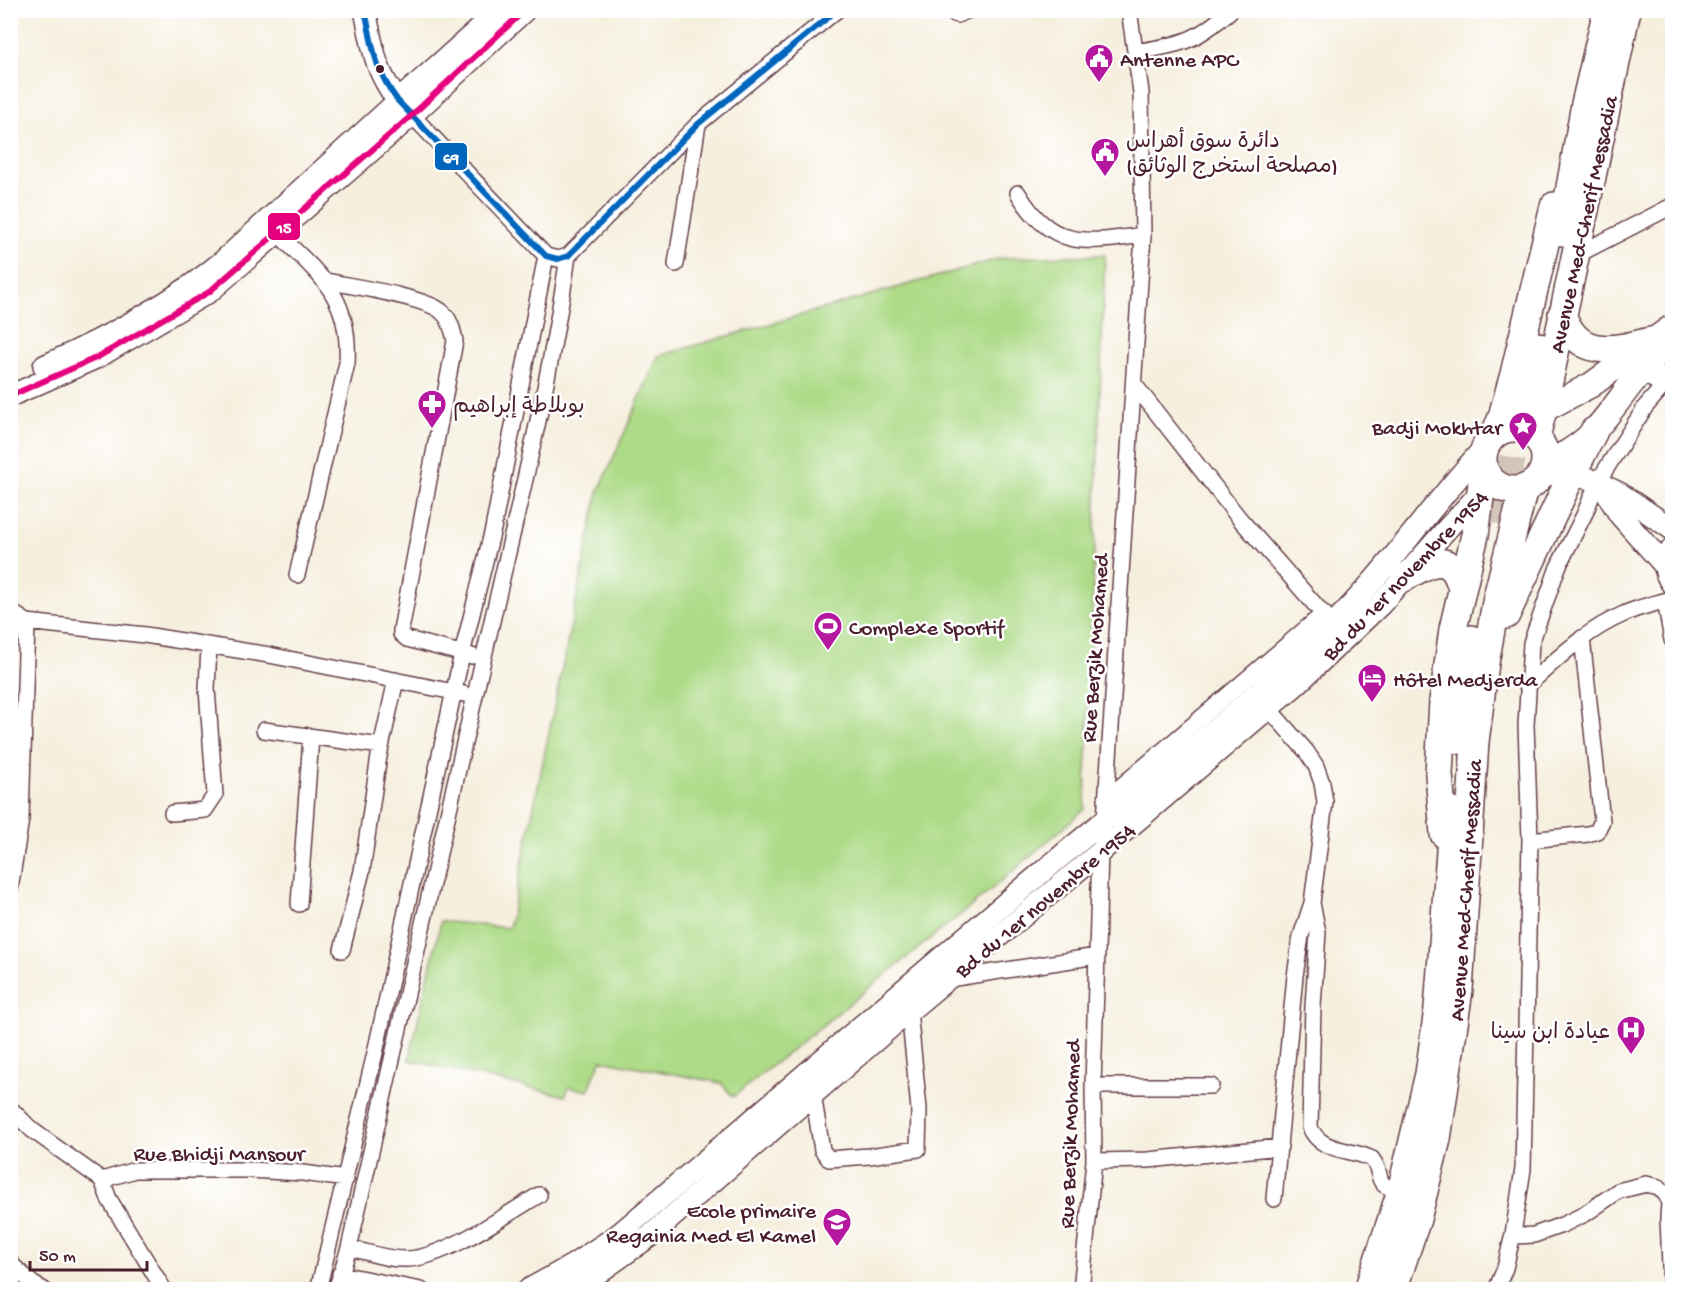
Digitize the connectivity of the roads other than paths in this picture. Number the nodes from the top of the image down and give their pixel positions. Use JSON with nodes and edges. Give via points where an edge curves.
{"nodes":[{"id":1,"x":365,"y":10,"type":"edge"},
{"id":2,"x":500,"y":10,"type":"edge"},
{"id":3,"x":525,"y":10,"type":"edge"},
{"id":4,"x":837,"y":10,"type":"edge"},
{"id":5,"x":945,"y":10,"type":"edge"},
{"id":6,"x":969,"y":10,"type":"edge"},
{"id":7,"x":1129,"y":10,"type":"edge"},
{"id":8,"x":1231,"y":10,"type":"edge"},
{"id":9,"x":1607,"y":10,"type":"edge"},
{"id":10,"x":1627,"y":10,"type":"edge"},
{"id":11,"x":1136,"y":52,"type":"junction"},
{"id":12,"x":1586,"y":104,"type":"junction"},
{"id":13,"x":405,"y":108,"type":"junction"},
{"id":14,"x":698,"y":123,"type":"junction"},
{"id":15,"x":1018,"y":193,"type":"dead end"},
{"id":16,"x":1672,"y":206,"type":"edge"},
{"id":17,"x":278,"y":234,"type":"junction"},
{"id":18,"x":1143,"y":235,"type":"junction"},
{"id":19,"x":546,"y":256,"type":"junction"},
{"id":20,"x":568,"y":256,"type":"junction"},
{"id":21,"x":1575,"y":256,"type":"junction"},
{"id":22,"x":676,"y":264,"type":"dead end"},
{"id":23,"x":326,"y":281,"type":"junction"},
{"id":24,"x":1562,"y":314,"type":"junction"},
{"id":25,"x":1672,"y":327,"type":"edge"},
{"id":26,"x":1661,"y":341,"type":"edge"},
{"id":27,"x":1644,"y":369,"type":"junction"},
{"id":28,"x":10,"y":380,"type":"edge"},
{"id":29,"x":1669,"y":381,"type":"edge"},
{"id":30,"x":1134,"y":384,"type":"junction"},
{"id":31,"x":10,"y":396,"type":"edge"},
{"id":32,"x":1535,"y":403,"type":"junction"},
{"id":33,"x":1594,"y":431,"type":"junction"},
{"id":34,"x":1536,"y":437,"type":"junction"},
{"id":35,"x":1490,"y":457,"type":"junction"},
{"id":36,"x":1536,"y":476,"type":"junction"},
{"id":37,"x":1590,"y":480,"type":"junction"},
{"id":38,"x":1498,"y":524,"type":"tunnel mouth"},
{"id":39,"x":1672,"y":528,"type":"edge"},
{"id":40,"x":297,"y":575,"type":"dead end"},
{"id":41,"x":1404,"y":578,"type":"junction"},
{"id":42,"x":1669,"y":580,"type":"edge"},
{"id":43,"x":1462,"y":589,"type":"junction"},
{"id":44,"x":10,"y":611,"type":"edge"},
{"id":45,"x":1328,"y":619,"type":"junction"},
{"id":46,"x":27,"y":622,"type":"junction"},
{"id":47,"x":1582,"y":638,"type":"junction"},
{"id":48,"x":1672,"y":640,"type":"edge"},
{"id":49,"x":209,"y":646,"type":"junction"},
{"id":50,"x":462,"y":654,"type":"junction"},
{"id":51,"x":483,"y":659,"type":"junction"},
{"id":52,"x":396,"y":680,"type":"junction"},
{"id":53,"x":1527,"y":686,"type":"junction"},
{"id":54,"x":454,"y":692,"type":"junction"},
{"id":55,"x":476,"y":696,"type":"junction"},
{"id":56,"x":1482,"y":697,"type":"junction"},
{"id":57,"x":1269,"y":709,"type":"junction"},
{"id":58,"x":264,"y":730,"type":"dead end"},
{"id":59,"x":311,"y":737,"type":"junction"},
{"id":60,"x":381,"y":746,"type":"junction"},
{"id":61,"x":1106,"y":799,"type":"junction"},
{"id":62,"x":172,"y":813,"type":"dead end"},
{"id":63,"x":1105,"y":820,"type":"junction"},
{"id":64,"x":1530,"y":840,"type":"junction"},
{"id":65,"x":1100,"y":852,"type":"junction"},
{"id":66,"x":1448,"y":866,"type":"junction"},
{"id":67,"x":10,"y":889,"type":"edge"},
{"id":68,"x":1312,"y":903,"type":"junction"},
{"id":69,"x":299,"y":904,"type":"dead end"},
{"id":70,"x":342,"y":950,"type":"dead end"},
{"id":71,"x":1097,"y":956,"type":"junction"},
{"id":72,"x":949,"y":979,"type":"junction"},
{"id":73,"x":909,"y":1011,"type":"junction"},
{"id":74,"x":1289,"y":1040,"type":"junction"},
{"id":75,"x":1312,"y":1040,"type":"junction"},
{"id":76,"x":808,"y":1071,"type":"junction"},
{"id":77,"x":1093,"y":1086,"type":"junction"},
{"id":78,"x":1211,"y":1086,"type":"dead end"},
{"id":79,"x":813,"y":1094,"type":"junction"},
{"id":80,"x":10,"y":1108,"type":"edge"},
{"id":81,"x":1280,"y":1147,"type":"junction"},
{"id":82,"x":1094,"y":1161,"type":"junction"},
{"id":83,"x":346,"y":1179,"type":"junction"},
{"id":84,"x":102,"y":1180,"type":"junction"},
{"id":85,"x":1401,"y":1191,"type":"junction"},
{"id":86,"x":539,"y":1195,"type":"dead end"},
{"id":87,"x":1274,"y":1198,"type":"dead end"},
{"id":88,"x":1513,"y":1234,"type":"junction"},
{"id":89,"x":349,"y":1248,"type":"junction"},
{"id":90,"x":10,"y":1263,"type":"edge"},
{"id":91,"x":338,"y":1282,"type":"edge"},
{"id":92,"x":158,"y":1287,"type":"edge"},
{"id":93,"x":37,"y":1288,"type":"edge"},
{"id":94,"x":318,"y":1290,"type":"edge"},
{"id":95,"x":421,"y":1290,"type":"edge"},
{"id":96,"x":528,"y":1290,"type":"edge"},
{"id":97,"x":570,"y":1290,"type":"edge"},
{"id":98,"x":1081,"y":1290,"type":"edge"},
{"id":99,"x":1368,"y":1290,"type":"edge"},
{"id":100,"x":1393,"y":1290,"type":"edge"},
{"id":101,"x":1496,"y":1290,"type":"edge"},
{"id":102,"x":1671,"y":1290,"type":"edge"}],
"edges":[{"from":1,"to":13,"type":"street","via":[[384,83]]},
{"from":2,"to":13,"type":"street"},
{"from":3,"to":13,"type":"street"},
{"from":4,"to":14,"type":"street"},
{"from":5,"to":6,"type":"street","via":[[957,15]]},
{"from":7,"to":11,"type":"street","name":"Rue Berzik Mohamed"},
{"from":8,"to":11,"type":"street","via":[[1188,41]]},
{"from":9,"to":12,"type":"highway","name":"Avenue Med-Cherif Messadia"},
{"from":10,"to":21,"type":"highway","name":"Avenue Med-Cherif Messadia"},
{"from":11,"to":18,"type":"street","name":"Rue Berzik Mohamed","via":[[1141,92]]},
{"from":12,"to":32,"type":"highway","via":[[1556,262]]},
{"from":12,"to":35,"type":"highway","via":[[1562,170],[1514,374]]},
{"from":13,"to":17,"type":"street"},
{"from":13,"to":19,"type":"street"},
{"from":13,"to":28,"type":"street","via":[[199,280],[109,334]]},
{"from":14,"to":20,"type":"street"},
{"from":14,"to":22,"type":"street"},
{"from":15,"to":18,"type":"street","via":[[1042,224],[1071,239],[1092,241]]},
{"from":16,"to":21,"type":"street"},
{"from":17,"to":23,"type":"street"},
{"from":17,"to":31,"type":"street","via":[[209,292],[174,314],[98,357]]},
{"from":18,"to":30,"type":"street","name":"Rue Berzik Mohamed"},
{"from":19,"to":20,"type":"street"},
{"from":19,"to":50,"type":"street","via":[[493,530]]},
{"from":20,"to":51,"type":"street","via":[[538,425]]},
{"from":21,"to":24,"type":"highway","name":"Avenue Med-Cherif Messadia"},
{"from":23,"to":40,"type":"street","via":[[346,322],[349,344]]},
{"from":23,"to":50,"type":"street","via":[[432,306],[450,322],[455,340],[401,634]]},
{"from":24,"to":26,"type":"highway","via":[[1574,337],[1597,349],[1622,349]]},
{"from":24,"to":32,"type":"highway","name":"Avenue Med-Cherif Messadia"},
{"from":25,"to":26,"type":"main road"},
{"from":26,"to":27,"type":"main road"},
{"from":26,"to":32,"type":"main road","via":[[1604,377]]},
{"from":27,"to":29,"type":"main road"},
{"from":27,"to":33,"type":"main road"},
{"from":29,"to":37,"type":"street"},
{"from":30,"to":45,"type":"street","via":[[1239,518]]},
{"from":30,"to":61,"type":"street","name":"Rue Berzik Mohamed"},
{"from":32,"to":34,"type":"highway","name":"Avenue Med-Cherif Messadia"},
{"from":32,"to":35,"type":"main road"},
{"from":33,"to":36,"type":"main road"},
{"from":33,"to":37,"type":"highway"},
{"from":34,"to":35,"type":"highway","via":[[1523,429],[1508,428]]},
{"from":34,"to":36,"type":"highway","via":[[1541,444]]},
{"from":35,"to":36,"type":"highway","via":[[1502,487],[1513,489]]},
{"from":35,"to":41,"type":"street","name":"Bd du 1er novembre 1954"},
{"from":35,"to":43,"type":"highway"},
{"from":35,"to":45,"type":"street","via":[[1455,480],[1381,573]]},
{"from":36,"to":37,"type":"street","via":[[1556,472]]},
{"from":36,"to":56,"type":"highway","name":"Avenue Med-Cherif Messadia","via":[[1491,624]]},
{"from":37,"to":39,"type":"street","via":[[1619,493]]},
{"from":37,"to":42,"type":"street"},
{"from":37,"to":53,"type":"street","via":[[1585,513],[1558,567],[1531,643]]},
{"from":37,"to":56,"type":"highway","via":[[1507,614]]},
{"from":38,"to":66,"type":"highway","via":[[1478,599],[1462,688]]},
{"from":41,"to":43,"type":"highway","via":[[1422,567],[1444,563],[1455,570]]},
{"from":41,"to":57,"type":"street","name":"Bd du 1er novembre 1954"},
{"from":42,"to":47,"type":"street","via":[[1625,613]]},
{"from":42,"to":48,"type":"street"},
{"from":43,"to":66,"type":"highway","via":[[1443,701],[1439,774]]},
{"from":44,"to":46,"type":"street"},
{"from":45,"to":61,"type":"street"},
{"from":45,"to":63,"type":"street","via":[[1255,694]]},
{"from":46,"to":49,"type":"street"},
{"from":46,"to":67,"type":"street","via":[[21,819]]},
{"from":47,"to":53,"type":"street"},
{"from":47,"to":64,"type":"street","via":[[1602,821],[1597,831],[1588,834]]},
{"from":49,"to":52,"type":"street"},
{"from":49,"to":62,"type":"street","via":[[207,689],[215,795],[205,810]]},
{"from":50,"to":51,"type":"street"},
{"from":50,"to":54,"type":"street"},
{"from":51,"to":55,"type":"street"},
{"from":52,"to":54,"type":"street"},
{"from":52,"to":60,"type":"street"},
{"from":53,"to":64,"type":"street"},
{"from":54,"to":55,"type":"street"},
{"from":54,"to":83,"type":"street"},
{"from":55,"to":89,"type":"street"},
{"from":56,"to":100,"type":"highway","name":"Avenue Med-Cherif Messadia","via":[[1450,1058],[1437,1139],[1417,1219]]},
{"from":57,"to":65,"type":"street","name":"Bd du 1er novembre 1954"},
{"from":57,"to":68,"type":"street","via":[[1306,751],[1322,783],[1324,811]]},
{"from":58,"to":59,"type":"street"},
{"from":59,"to":60,"type":"street"},
{"from":59,"to":69,"type":"street"},
{"from":60,"to":70,"type":"street","via":[[362,871]]},
{"from":61,"to":63,"type":"street","name":"Rue Berzik Mohamed"},
{"from":63,"to":65,"type":"street","name":"Rue Berzik Mohamed"},
{"from":63,"to":76,"type":"street"},
{"from":64,"to":88,"type":"street","via":[[1523,1169]]},
{"from":65,"to":71,"type":"street","name":"Rue Berzik Mohamed"},
{"from":65,"to":72,"type":"street","name":"Bd du 1er novembre 1954"},
{"from":66,"to":85,"type":"highway","via":[[1438,1009],[1429,1074]]},
{"from":68,"to":74,"type":"street","via":[[1301,936]]},
{"from":68,"to":75,"type":"street","via":[[1318,932]]},
{"from":71,"to":72,"type":"street"},
{"from":71,"to":77,"type":"street","name":"Rue Berzik Mohamed"},
{"from":72,"to":73,"type":"street","name":"Bd du 1er novembre 1954"},
{"from":73,"to":79,"type":"street","name":"Bd du 1er novembre 1954"},
{"from":73,"to":79,"type":"street","via":[[919,1109],[918,1149],[829,1159],[822,1150]]},
{"from":74,"to":75,"type":"street"},
{"from":74,"to":81,"type":"street"},
{"from":75,"to":85,"type":"street","via":[[1313,1134],[1324,1144],[1372,1159],[1381,1183]]},
{"from":76,"to":79,"type":"street"},
{"from":76,"to":96,"type":"street","via":[[618,1235]]},
{"from":77,"to":78,"type":"street"},
{"from":77,"to":82,"type":"street","name":"Rue Berzik Mohamed"},
{"from":79,"to":97,"type":"street","name":"Bd du 1er novembre 1954","via":[[650,1236]]},
{"from":80,"to":84,"type":"street","via":[[32,1130]]},
{"from":81,"to":82,"type":"street","via":[[1148,1160]]},
{"from":81,"to":87,"type":"street"},
{"from":82,"to":98,"type":"street","name":"Rue Berzik Mohamed"},
{"from":83,"to":84,"type":"street","name":"Rue Bhidji Mansour","via":[[249,1170],[135,1170]]},
{"from":83,"to":94,"type":"street"},
{"from":84,"to":92,"type":"street"},
{"from":85,"to":99,"type":"highway"},
{"from":86,"to":89,"type":"street","via":[[453,1246],[424,1257],[393,1258]]},
{"from":88,"to":101,"type":"street"},
{"from":88,"to":102,"type":"street","via":[[1534,1235],[1562,1225],[1618,1191],[1646,1184],[1659,1187],[1668,1196],[1669,1204]]},
{"from":89,"to":91,"type":"street"},
{"from":90,"to":93,"type":"street"},
{"from":91,"to":95,"type":"street"}]}
